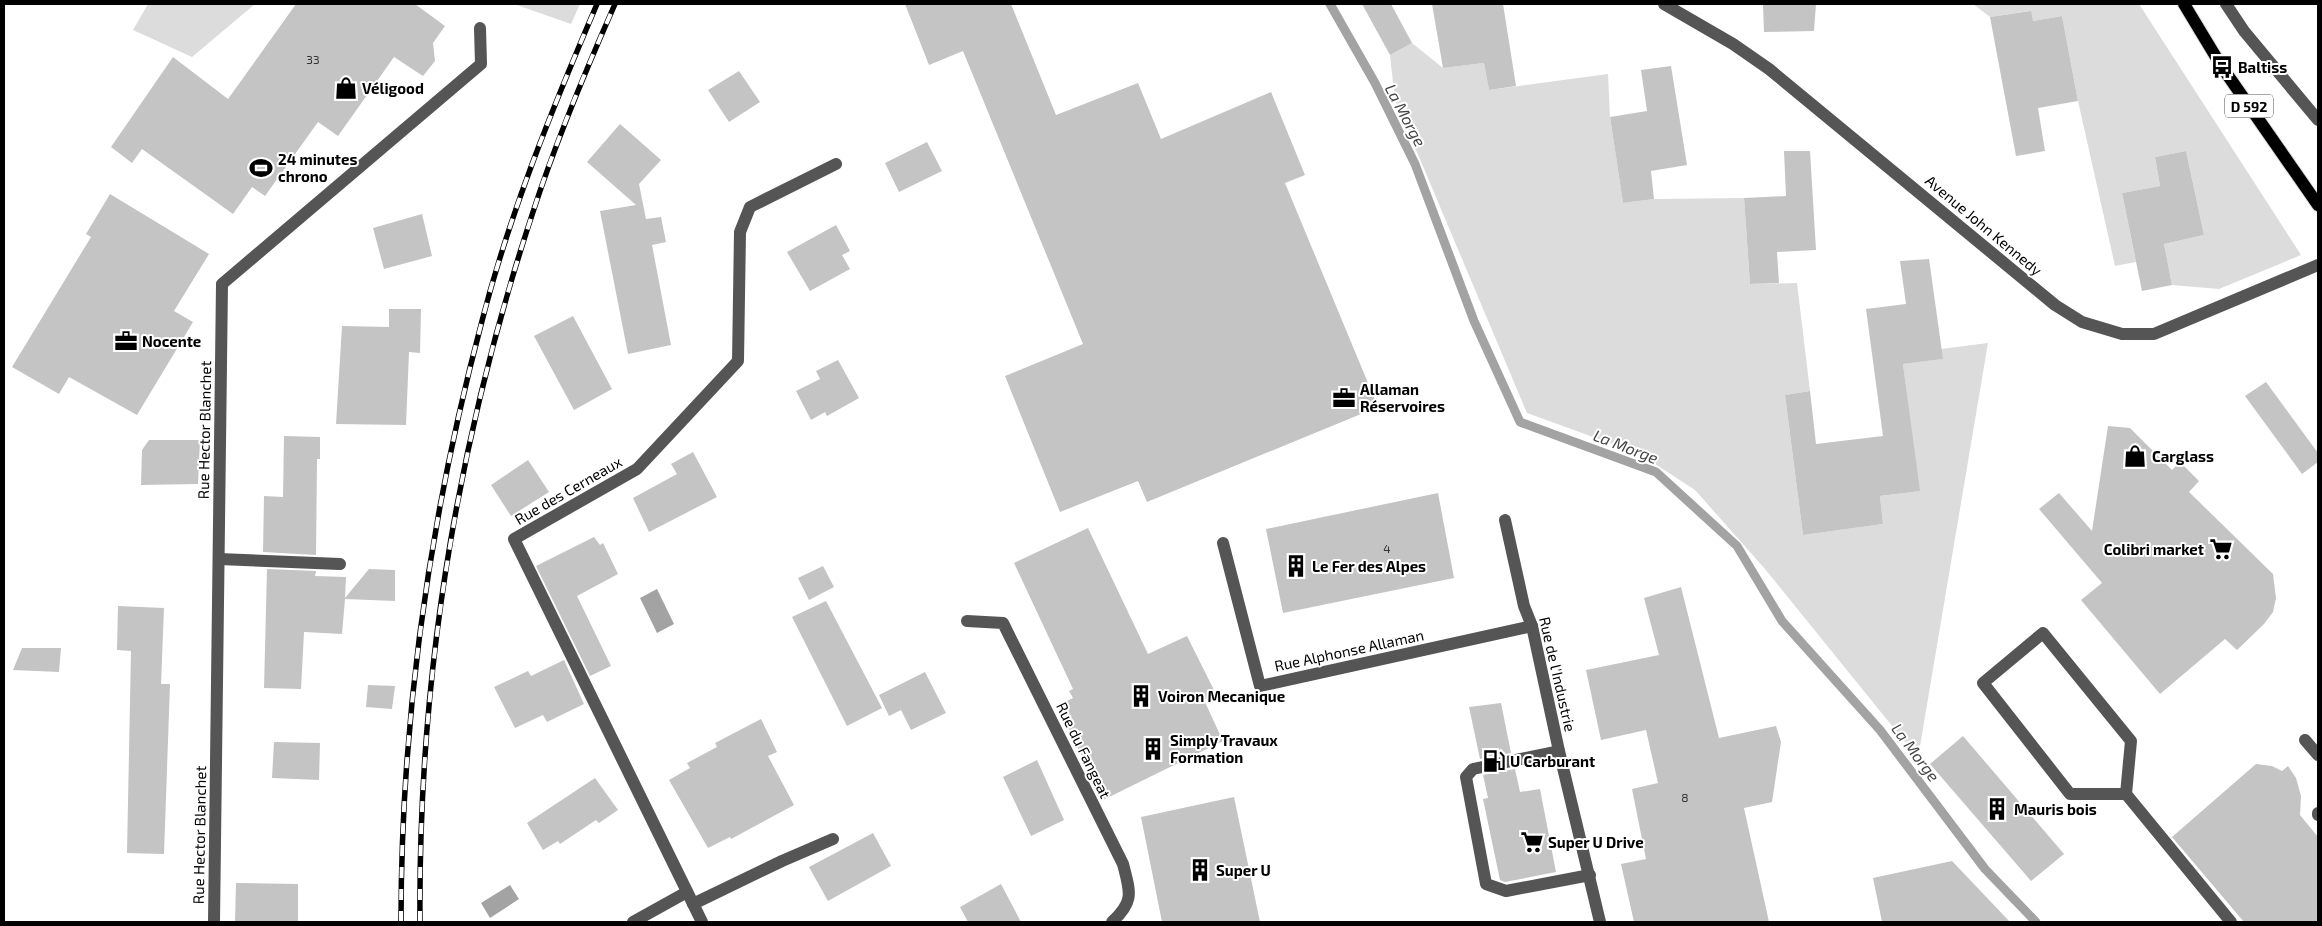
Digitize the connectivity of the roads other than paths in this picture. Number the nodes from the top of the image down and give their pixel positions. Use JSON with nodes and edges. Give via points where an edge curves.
{"nodes":[{"id":1,"x":1664,"y":4,"type":"edge"},
{"id":2,"x":2184,"y":4,"type":"edge"},
{"id":3,"x":2226,"y":4,"type":"edge"},
{"id":4,"x":480,"y":28,"type":"dead end"},
{"id":5,"x":2318,"y":120,"type":"edge"},
{"id":6,"x":836,"y":164,"type":"dead end"},
{"id":7,"x":2318,"y":204,"type":"edge"},
{"id":8,"x":2318,"y":265,"type":"edge"},
{"id":9,"x":1505,"y":520,"type":"dead end"},
{"id":10,"x":1223,"y":543,"type":"dead end"},
{"id":11,"x":219,"y":559,"type":"junction"},
{"id":12,"x":340,"y":564,"type":"dead end"},
{"id":13,"x":967,"y":621,"type":"dead end"},
{"id":14,"x":1532,"y":626,"type":"junction"},
{"id":15,"x":2305,"y":740,"type":"dead end"},
{"id":16,"x":1559,"y":751,"type":"junction"},
{"id":17,"x":2318,"y":755,"type":"edge"},
{"id":18,"x":2126,"y":794,"type":"junction"},
{"id":19,"x":833,"y":839,"type":"dead end"},
{"id":20,"x":1590,"y":875,"type":"junction"},
{"id":21,"x":690,"y":898,"type":"junction"},
{"id":22,"x":214,"y":922,"type":"edge"},
{"id":23,"x":633,"y":922,"type":"edge"},
{"id":24,"x":702,"y":922,"type":"edge"},
{"id":25,"x":1112,"y":922,"type":"edge"},
{"id":26,"x":1600,"y":922,"type":"edge"},
{"id":27,"x":2231,"y":922,"type":"edge"}],
"edges":[{"from":1,"to":8,"type":"street","name":"Avenue John Kennedy","via":[[1769,69],[2055,305],[2082,322],[2122,334],[2154,334]]},
{"from":2,"to":7,"type":"main road","number":"D 592","via":[[2222,66]]},
{"from":3,"to":5,"type":"street","via":[[2244,31]]},
{"from":4,"to":11,"type":"street","name":"Rue Hector Blanchet","via":[[481,64],[222,284]]},
{"from":6,"to":21,"type":"street","name":"Rue des Cerneaux","via":[[750,207],[740,232],[738,361],[637,469],[514,539]]},
{"from":9,"to":14,"type":"street","name":"Rue de l'Industrie","via":[[1524,606]]},
{"from":10,"to":14,"type":"street","name":"Rue Alphonse Allaman","via":[[1260,686]]},
{"from":11,"to":12,"type":"street"},
{"from":11,"to":22,"type":"street","name":"Rue Hector Blanchet"},
{"from":13,"to":25,"type":"street","name":"Rue du Fangeat","via":[[1003,623],[1123,864],[1130,895],[1124,911]]},
{"from":14,"to":16,"type":"street","name":"Rue de l'Industrie"},
{"from":15,"to":17,"type":"street"},
{"from":16,"to":20,"type":"street","name":"Rue de l'Industrie"},
{"from":16,"to":20,"type":"street","via":[[1473,769],[1466,776],[1486,884],[1506,891]]},
{"from":18,"to":18,"type":"street","via":[[2131,741],[2043,632],[1982,683],[2070,794]]},
{"from":18,"to":27,"type":"street"},
{"from":19,"to":21,"type":"street"},
{"from":20,"to":26,"type":"street","name":"Rue de l'Industrie"},
{"from":21,"to":23,"type":"street"},
{"from":21,"to":24,"type":"street","name":"Rue des Cerneaux"}]}
